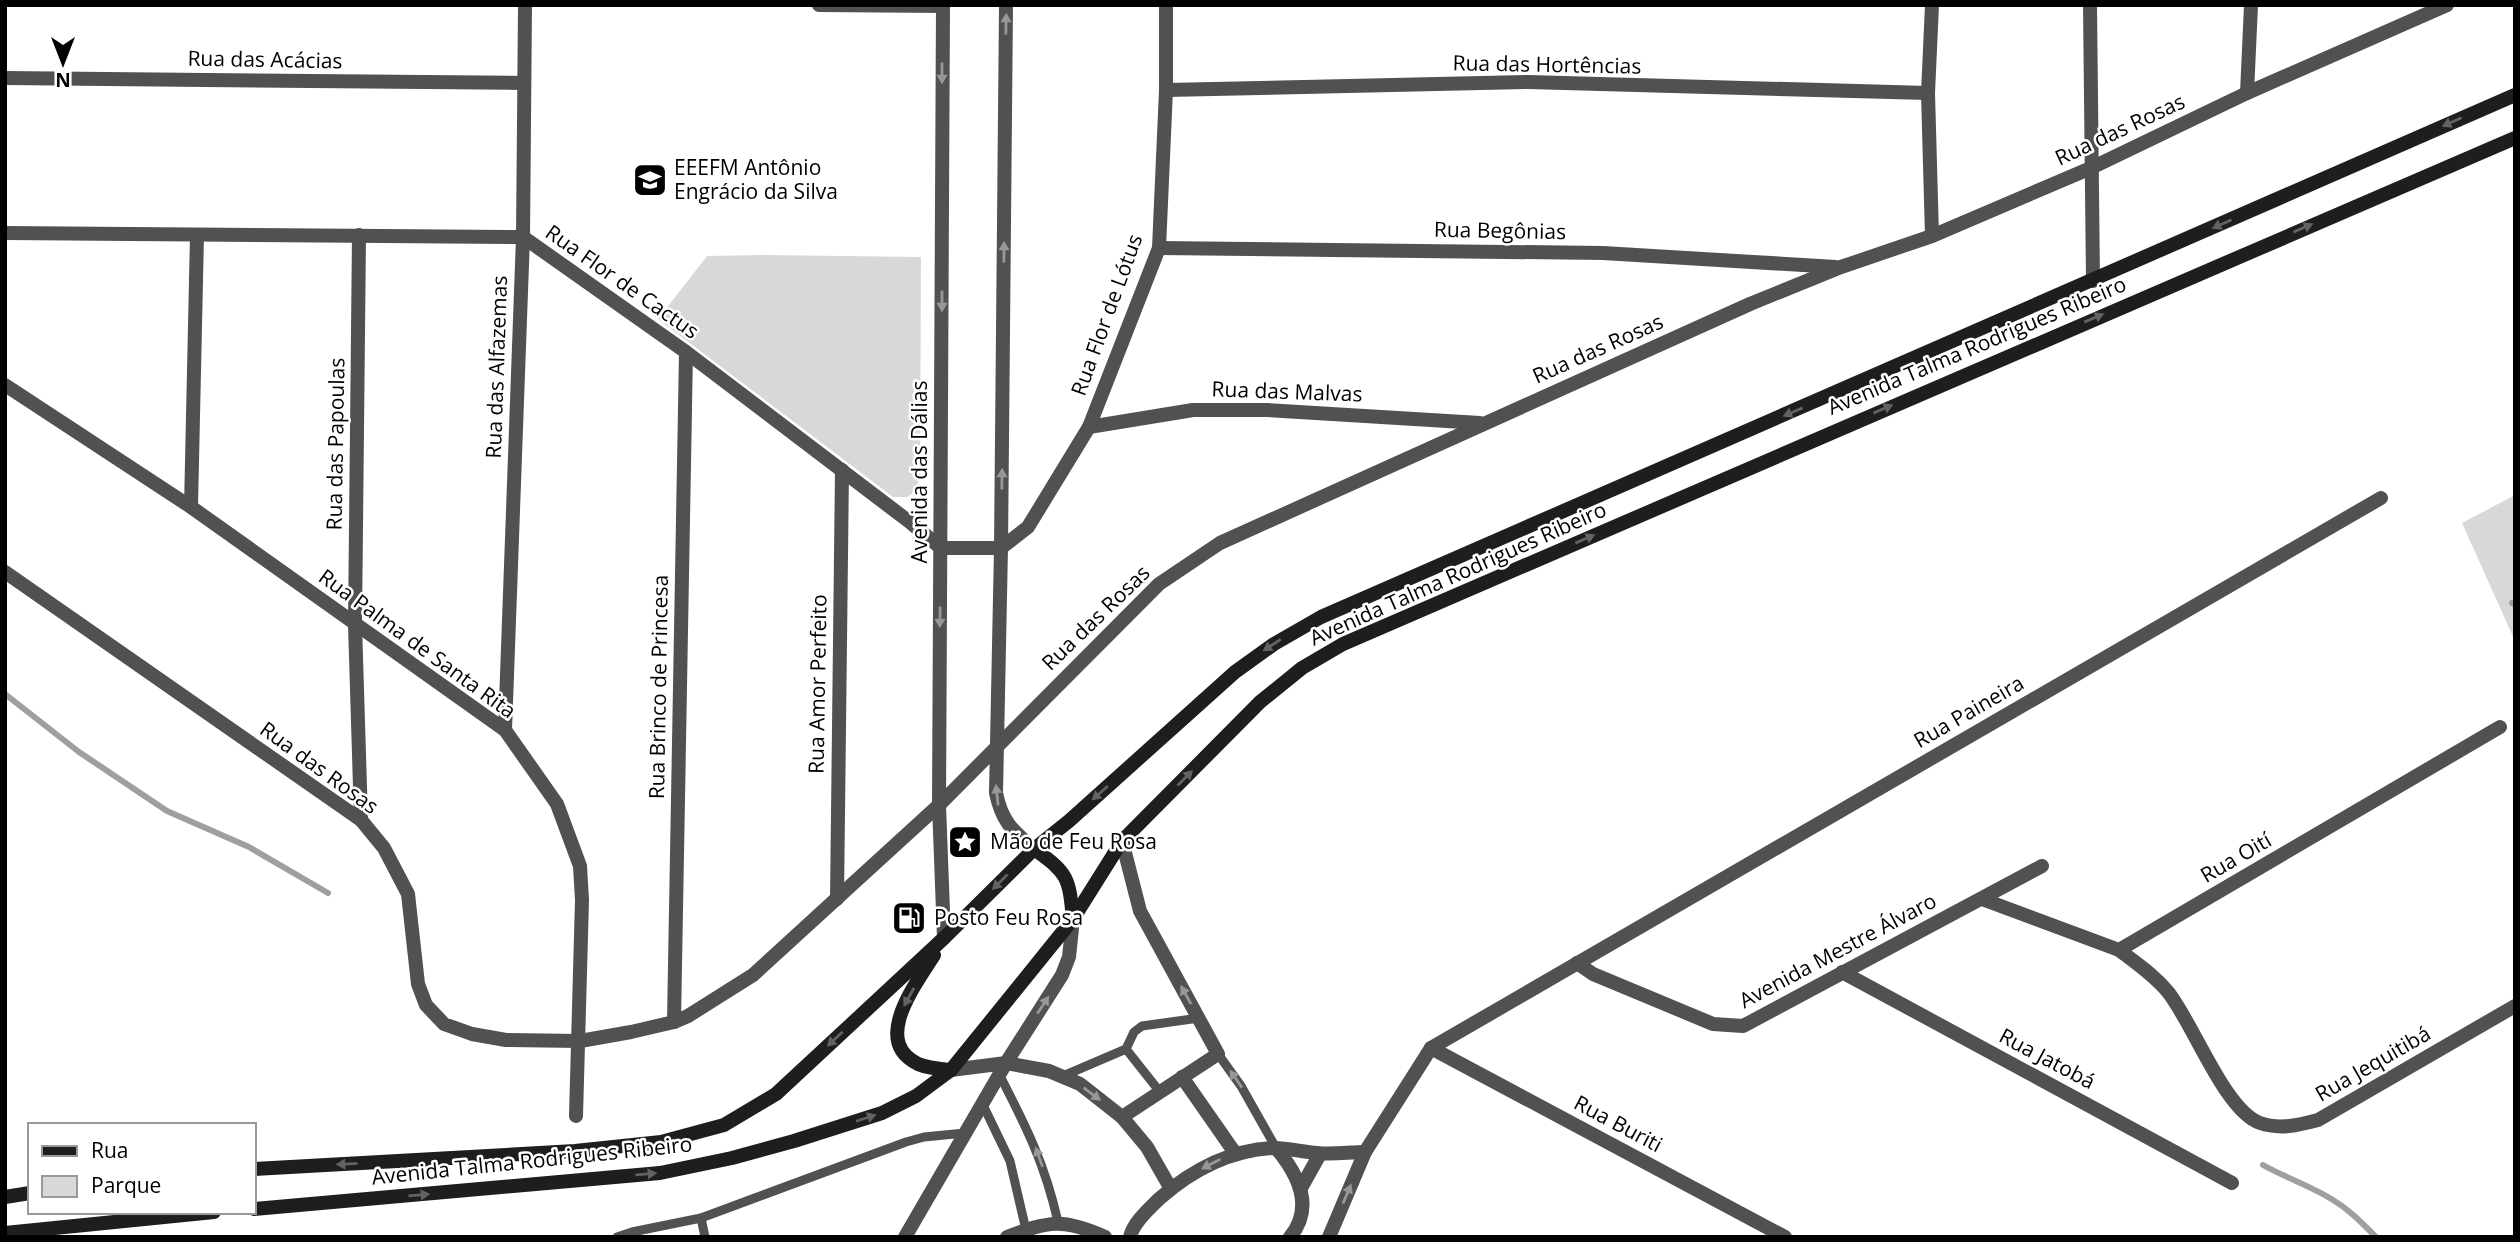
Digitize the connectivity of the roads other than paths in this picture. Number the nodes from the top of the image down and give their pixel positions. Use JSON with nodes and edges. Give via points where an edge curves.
{"nodes":[{"id":1,"x":525,"y":5,"type":"edge"},
{"id":2,"x":819,"y":5,"type":"edge"},
{"id":3,"x":1006,"y":5,"type":"edge"},
{"id":4,"x":1166,"y":5,"type":"edge"},
{"id":5,"x":1932,"y":5,"type":"edge"},
{"id":6,"x":2090,"y":5,"type":"edge"},
{"id":7,"x":2251,"y":5,"type":"edge"},
{"id":8,"x":2447,"y":5,"type":"edge"},
{"id":9,"x":943,"y":6,"type":"edge"},
{"id":10,"x":2417,"y":11,"type":"edge"},
{"id":11,"x":5,"y":78,"type":"edge"},
{"id":12,"x":524,"y":83,"type":"junction"},
{"id":13,"x":1166,"y":90,"type":"junction"},
{"id":14,"x":1928,"y":93,"type":"junction"},
{"id":15,"x":2247,"y":93,"type":"junction"},
{"id":16,"x":2515,"y":95,"type":"edge"},
{"id":17,"x":2515,"y":138,"type":"edge"},
{"id":18,"x":2091,"y":168,"type":"junction"},
{"id":19,"x":5,"y":233,"type":"edge"},
{"id":20,"x":197,"y":235,"type":"junction"},
{"id":21,"x":359,"y":235,"type":"junction"},
{"id":22,"x":1932,"y":236,"type":"junction"},
{"id":23,"x":523,"y":237,"type":"junction"},
{"id":24,"x":1159,"y":248,"type":"junction"},
{"id":25,"x":1841,"y":267,"type":"junction"},
{"id":26,"x":2093,"y":281,"type":"junction"},
{"id":27,"x":686,"y":352,"type":"junction"},
{"id":28,"x":5,"y":385,"type":"edge"},
{"id":29,"x":1485,"y":423,"type":"junction"},
{"id":30,"x":1089,"y":427,"type":"junction"},
{"id":31,"x":842,"y":470,"type":"junction"},
{"id":32,"x":2381,"y":498,"type":"dead end"},
{"id":33,"x":191,"y":507,"type":"junction"},
{"id":34,"x":941,"y":548,"type":"junction"},
{"id":35,"x":1001,"y":548,"type":"junction"},
{"id":36,"x":5,"y":572,"type":"edge"},
{"id":37,"x":355,"y":624,"type":"junction"},
{"id":38,"x":2500,"y":727,"type":"dead end"},
{"id":39,"x":505,"y":730,"type":"junction"},
{"id":40,"x":998,"y":744,"type":"junction"},
{"id":41,"x":939,"y":805,"type":"junction"},
{"id":42,"x":361,"y":820,"type":"junction"},
{"id":43,"x":1122,"y":841,"type":"junction"},
{"id":44,"x":1034,"y":849,"type":"junction"},
{"id":45,"x":2042,"y":866,"type":"dead end"},
{"id":46,"x":837,"y":899,"type":"junction"},
{"id":47,"x":1982,"y":899,"type":"junction"},
{"id":48,"x":1073,"y":919,"type":"junction"},
{"id":49,"x":944,"y":938,"type":"junction"},
{"id":50,"x":2119,"y":950,"type":"junction"},
{"id":51,"x":1577,"y":962,"type":"junction"},
{"id":52,"x":1842,"y":972,"type":"junction"},
{"id":53,"x":2515,"y":1006,"type":"edge"},
{"id":54,"x":1199,"y":1018,"type":"junction"},
{"id":55,"x":674,"y":1022,"type":"junction"},
{"id":56,"x":580,"y":1041,"type":"junction"},
{"id":57,"x":1432,"y":1048,"type":"junction"},
{"id":58,"x":1126,"y":1049,"type":"junction"},
{"id":59,"x":1218,"y":1055,"type":"junction"},
{"id":60,"x":1003,"y":1069,"type":"junction"},
{"id":61,"x":951,"y":1070,"type":"junction"},
{"id":62,"x":1063,"y":1076,"type":"junction"},
{"id":63,"x":1182,"y":1077,"type":"junction"},
{"id":64,"x":1160,"y":1092,"type":"junction"},
{"id":65,"x":983,"y":1104,"type":"junction"},
{"id":66,"x":576,"y":1116,"type":"dead end"},
{"id":67,"x":1122,"y":1117,"type":"junction"},
{"id":68,"x":965,"y":1133,"type":"junction"},
{"id":69,"x":1276,"y":1148,"type":"junction"},
{"id":70,"x":1365,"y":1152,"type":"junction"},
{"id":71,"x":1236,"y":1153,"type":"junction"},
{"id":72,"x":1320,"y":1154,"type":"junction"},
{"id":73,"x":256,"y":1169,"type":"edge"},
{"id":74,"x":2232,"y":1183,"type":"dead end"},
{"id":75,"x":1301,"y":1188,"type":"junction"},
{"id":76,"x":1171,"y":1189,"type":"junction"},
{"id":77,"x":28,"y":1193,"type":"edge"},
{"id":78,"x":5,"y":1197,"type":"edge"},
{"id":79,"x":256,"y":1209,"type":"edge"},
{"id":80,"x":194,"y":1214,"type":"edge"},
{"id":81,"x":701,"y":1218,"type":"junction"},
{"id":82,"x":1058,"y":1222,"type":"junction"},
{"id":83,"x":1026,"y":1230,"type":"junction"},
{"id":84,"x":5,"y":1233,"type":"edge"},
{"id":85,"x":617,"y":1237,"type":"edge"},
{"id":86,"x":705,"y":1237,"type":"edge"},
{"id":87,"x":905,"y":1237,"type":"edge"},
{"id":88,"x":1007,"y":1237,"type":"edge"},
{"id":89,"x":1105,"y":1237,"type":"edge"},
{"id":90,"x":1130,"y":1237,"type":"edge"},
{"id":91,"x":1290,"y":1237,"type":"edge"},
{"id":92,"x":1329,"y":1237,"type":"edge"},
{"id":93,"x":1785,"y":1237,"type":"edge"}],
"edges":[{"from":1,"to":12,"type":"street","name":"Rua das Alfazemas"},
{"from":2,"to":9,"type":"street"},
{"from":35,"to":3,"type":"street","one_way":true},
{"from":4,"to":13,"type":"street","name":"Rua Flor de Lótus"},
{"from":5,"to":14,"type":"street"},
{"from":6,"to":18,"type":"street"},
{"from":7,"to":15,"type":"street"},
{"from":8,"to":10,"type":"street","name":"Rua das Rosas"},
{"from":9,"to":34,"type":"street","name":"Avenida das Dálias","one_way":true},
{"from":10,"to":15,"type":"street","name":"Rua das Rosas","via":[[2344,52]]},
{"from":11,"to":12,"type":"street","name":"Rua das Acácias"},
{"from":12,"to":23,"type":"street","name":"Rua das Alfazemas"},
{"from":13,"to":14,"type":"street","name":"Rua das Hortências","via":[[1528,82]]},
{"from":13,"to":24,"type":"street","name":"Rua Flor de Lótus"},
{"from":14,"to":22,"type":"street"},
{"from":15,"to":18,"type":"street","name":"Rua das Rosas"},
{"from":16,"to":26,"type":"main road","name":"Avenida Talma Rodrigues Ribeiro","one_way":true},
{"from":43,"to":17,"type":"main road","name":"Avenida Talma Rodrigues Ribeiro","one_way":true,"via":[[1260,702],[1343,643]]},
{"from":18,"to":22,"type":"street","name":"Rua das Rosas"},
{"from":18,"to":26,"type":"street"},
{"from":19,"to":20,"type":"street","name":"Rua Flor de Cactus"},
{"from":20,"to":21,"type":"street","name":"Rua Flor de Cactus"},
{"from":20,"to":33,"type":"street"},
{"from":21,"to":23,"type":"street","name":"Rua Flor de Cactus"},
{"from":21,"to":37,"type":"street","name":"Rua das Papoulas"},
{"from":22,"to":25,"type":"street","name":"Rua das Rosas"},
{"from":23,"to":27,"type":"street","name":"Rua Flor de Cactus"},
{"from":23,"to":39,"type":"street","name":"Rua das Alfazemas"},
{"from":24,"to":25,"type":"street","name":"Rua Begônias","via":[[1603,253]]},
{"from":24,"to":30,"type":"street","name":"Rua Flor de Lótus"},
{"from":25,"to":29,"type":"street","name":"Rua das Rosas"},
{"from":26,"to":44,"type":"main road","name":"Avenida Talma Rodrigues Ribeiro","one_way":true,"via":[[1321,617],[1274,643],[1236,672]]},
{"from":27,"to":31,"type":"street","name":"Rua Flor de Cactus"},
{"from":27,"to":55,"type":"street","name":"Rua Brinco de Princesa"},
{"from":28,"to":33,"type":"street","name":"Rua Palma de Santa Rita"},
{"from":29,"to":30,"type":"street","name":"Rua das Malvas","via":[[1192,410]]},
{"from":29,"to":40,"type":"street","name":"Rua das Rosas","via":[[1220,543],[1159,584]]},
{"from":30,"to":35,"type":"street","name":"Rua Flor de Lótus","via":[[1028,527]]},
{"from":31,"to":34,"type":"street","name":"Rua Flor de Cactus"},
{"from":31,"to":46,"type":"street","name":"Rua Amor Perfeito"},
{"from":32,"to":51,"type":"street","name":"Rua Paineira"},
{"from":33,"to":37,"type":"street","name":"Rua Palma de Santa Rita"},
{"from":34,"to":35,"type":"street"},
{"from":34,"to":41,"type":"street","name":"Avenida das Dálias","one_way":true},
{"from":35,"to":40,"type":"street"},
{"from":36,"to":42,"type":"street","name":"Rua das Rosas"},
{"from":37,"to":39,"type":"street","name":"Rua Palma de Santa Rita"},
{"from":37,"to":42,"type":"street","name":"Rua das Papoulas"},
{"from":38,"to":50,"type":"street","name":"Rua Oití"},
{"from":39,"to":56,"type":"street","name":"Rua Palma de Santa Rita","via":[[557,804],[580,866]]},
{"from":40,"to":41,"type":"street","name":"Rua das Rosas"},
{"from":44,"to":40,"type":"street","one_way":true,"via":[[1008,826],[1000,811]]},
{"from":41,"to":46,"type":"street","name":"Rua das Rosas"},
{"from":41,"to":49,"type":"street","name":"Avenida das Dálias"},
{"from":42,"to":56,"type":"street","name":"Rua das Rosas","via":[[384,848],[408,894],[418,984],[426,1005],[444,1024],[506,1040]]},
{"from":43,"to":48,"type":"main road","name":"Avenida Talma Rodrigues Ribeiro"},
{"from":54,"to":43,"type":"street","one_way":true,"via":[[1140,911]]},
{"from":44,"to":48,"type":"main road","via":[[1063,871],[1070,887]]},
{"from":44,"to":49,"type":"main road","name":"Avenida Talma Rodrigues Ribeiro","one_way":true},
{"from":45,"to":47,"type":"street","name":"Avenida Mestre Álvaro"},
{"from":46,"to":55,"type":"street","name":"Rua das Rosas","via":[[753,975]]},
{"from":47,"to":50,"type":"street"},
{"from":47,"to":52,"type":"street","name":"Avenida Mestre Álvaro"},
{"from":60,"to":48,"type":"street","one_way":true,"via":[[1062,975]]},
{"from":48,"to":61,"type":"main road","name":"Avenida Talma Rodrigues Ribeiro"},
{"from":49,"to":61,"type":"main road","one_way":true,"via":[[904,1003],[897,1044],[920,1065]]},
{"from":49,"to":73,"type":"main road","name":"Avenida Talma Rodrigues Ribeiro","one_way":true,"via":[[776,1094],[724,1125],[661,1142],[575,1151]]},
{"from":50,"to":53,"type":"street","name":"Rua Jequitibá","via":[[2169,993],[2239,1109],[2259,1123],[2287,1128],[2318,1120]]},
{"from":51,"to":52,"type":"street","name":"Avenida Mestre Álvaro","via":[[1593,974],[1713,1024],[1743,1026]]},
{"from":51,"to":57,"type":"street"},
{"from":52,"to":74,"type":"street","name":"Rua Jatobá"},
{"from":54,"to":58,"type":"lane","via":[[1142,1026]]},
{"from":54,"to":59,"type":"street"},
{"from":55,"to":56,"type":"street","name":"Rua das Rosas"},
{"from":56,"to":66,"type":"street","name":"Rua Palma de Santa Rita"},
{"from":57,"to":70,"type":"street"},
{"from":57,"to":93,"type":"street","name":"Rua Buriti"},
{"from":58,"to":62,"type":"lane"},
{"from":58,"to":64,"type":"lane"},
{"from":59,"to":63,"type":"street"},
{"from":69,"to":59,"type":"lane","one_way":true},
{"from":60,"to":61,"type":"street"},
{"from":60,"to":62,"type":"street"},
{"from":60,"to":65,"type":"street"},
{"from":82,"to":60,"type":"lane","one_way":true,"via":[[1050,1185]]},
{"from":79,"to":61,"type":"main road","name":"Avenida Talma Rodrigues Ribeiro","one_way":true,"via":[[660,1173],[732,1158],[882,1113],[916,1096]]},
{"from":62,"to":67,"type":"street","one_way":true},
{"from":63,"to":64,"type":"street"},
{"from":63,"to":71,"type":"street"},
{"from":64,"to":67,"type":"street"},
{"from":65,"to":68,"type":"street"},
{"from":65,"to":83,"type":"lane","via":[[1010,1161]]},
{"from":67,"to":76,"type":"street","via":[[1147,1147]]},
{"from":68,"to":81,"type":"lane","via":[[906,1142]]},
{"from":68,"to":87,"type":"street"},
{"from":69,"to":71,"type":"street"},
{"from":69,"to":72,"type":"street"},
{"from":69,"to":75,"type":"street"},
{"from":70,"to":72,"type":"street"},
{"from":92,"to":70,"type":"street","one_way":true},
{"from":71,"to":76,"type":"street","one_way":true,"via":[[1207,1165]]},
{"from":72,"to":75,"type":"street"},
{"from":75,"to":91,"type":"street","via":[[1303,1211]]},
{"from":76,"to":90,"type":"street"},
{"from":77,"to":78,"type":"main road"},
{"from":80,"to":84,"type":"main road"},
{"from":81,"to":85,"type":"lane"},
{"from":81,"to":86,"type":"lane"},
{"from":82,"to":83,"type":"street"},
{"from":82,"to":89,"type":"street"},
{"from":83,"to":88,"type":"street"}]}
